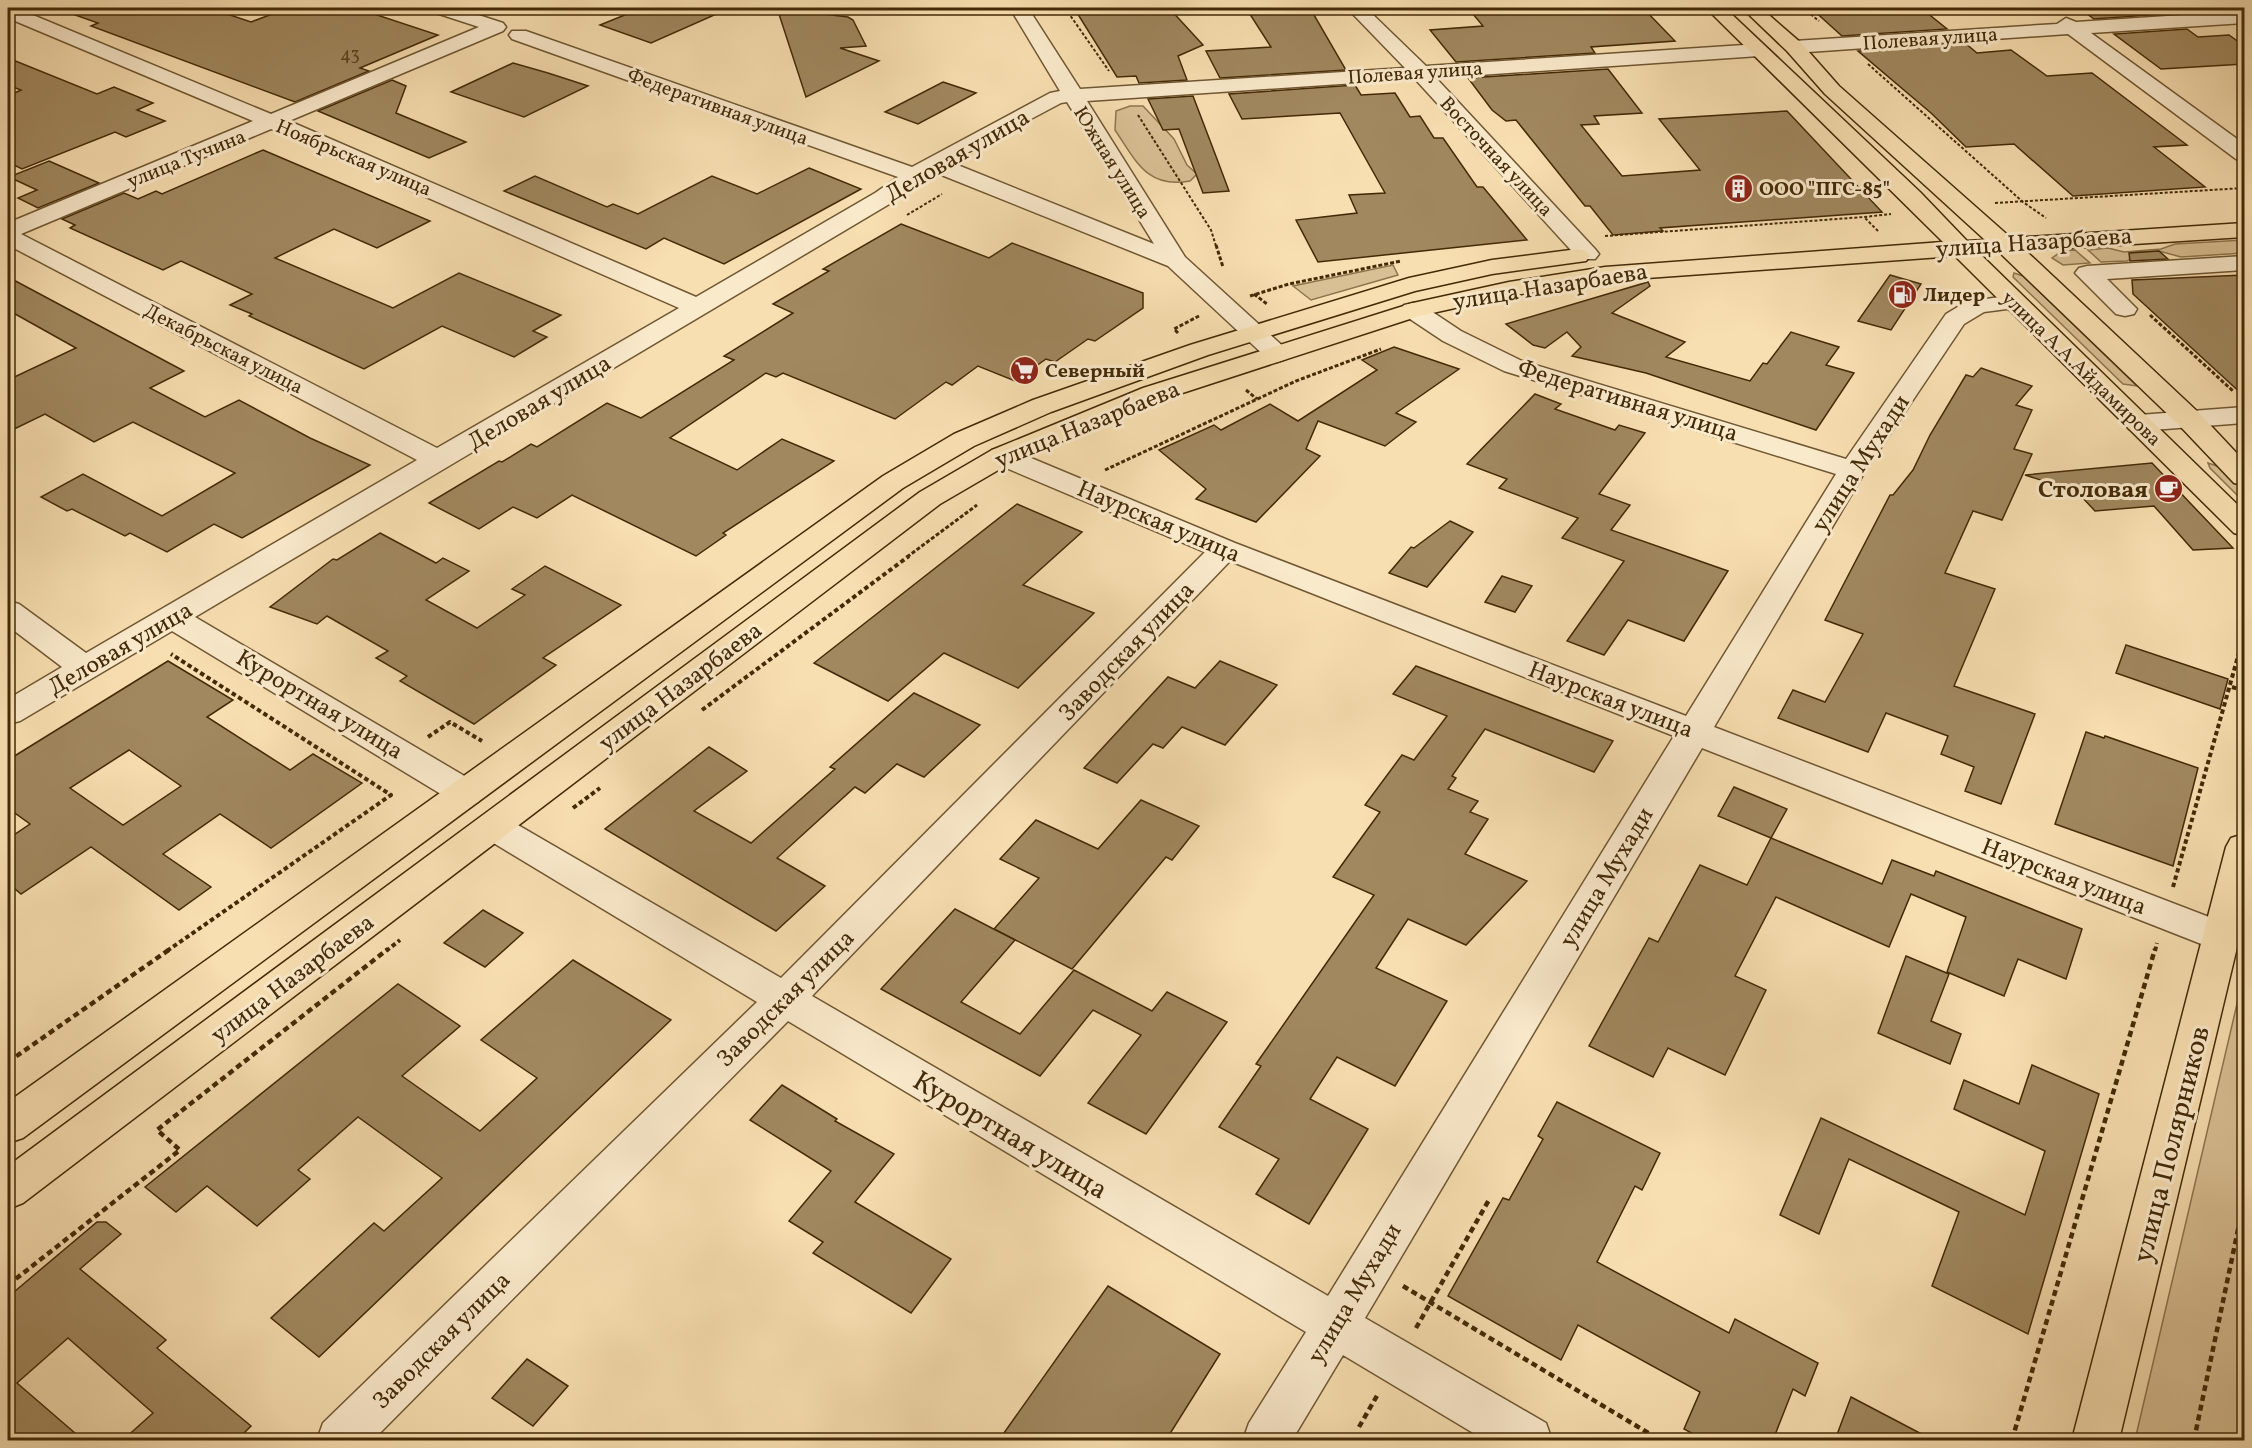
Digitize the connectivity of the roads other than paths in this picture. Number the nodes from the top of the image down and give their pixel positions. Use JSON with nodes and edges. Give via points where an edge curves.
{"nodes":[{"id":1,"x":440,"y":8,"type":"edge"},
{"id":2,"x":1019,"y":8,"type":"edge"},
{"id":3,"x":1356,"y":8,"type":"edge"},
{"id":4,"x":1715,"y":8,"type":"edge"},
{"id":5,"x":1751,"y":8,"type":"edge"},
{"id":6,"x":8,"y":11,"type":"edge"},
{"id":7,"x":2050,"y":13,"type":"dead end"},
{"id":8,"x":2244,"y":17,"type":"edge"},
{"id":9,"x":2072,"y":29,"type":"junction"},
{"id":10,"x":519,"y":35,"type":"dead end"},
{"id":11,"x":1794,"y":47,"type":"junction"},
{"id":12,"x":1759,"y":50,"type":"junction"},
{"id":13,"x":1420,"y":72,"type":"junction"},
{"id":14,"x":1832,"y":90,"type":"junction"},
{"id":15,"x":1802,"y":92,"type":"junction"},
{"id":16,"x":1072,"y":96,"type":"junction"},
{"id":17,"x":273,"y":122,"type":"junction"},
{"id":18,"x":2244,"y":154,"type":"edge"},
{"id":19,"x":925,"y":170,"type":"junction"},
{"id":20,"x":1982,"y":224,"type":"junction"},
{"id":21,"x":2244,"y":230,"type":"edge"},
{"id":22,"x":8,"y":231,"type":"edge"},
{"id":23,"x":2010,"y":233,"type":"junction"},
{"id":24,"x":8,"y":236,"type":"edge"},
{"id":25,"x":1950,"y":237,"type":"junction"},
{"id":26,"x":1587,"y":254,"type":"junction"},
{"id":27,"x":1176,"y":261,"type":"junction"},
{"id":28,"x":2244,"y":263,"type":"edge"},
{"id":29,"x":2013,"y":302,"type":"junction"},
{"id":30,"x":698,"y":307,"type":"junction"},
{"id":31,"x":2125,"y":309,"type":"dead end"},
{"id":32,"x":1413,"y":310,"type":"junction"},
{"id":33,"x":1251,"y":332,"type":"junction"},
{"id":34,"x":1276,"y":354,"type":"junction"},
{"id":35,"x":2244,"y":415,"type":"edge"},
{"id":36,"x":2189,"y":419,"type":"junction"},
{"id":37,"x":2139,"y":423,"type":"junction"},
{"id":38,"x":1002,"y":456,"type":"junction"},
{"id":39,"x":440,"y":460,"type":"junction"},
{"id":40,"x":1852,"y":470,"type":"junction"},
{"id":41,"x":2244,"y":477,"type":"edge"},
{"id":42,"x":2244,"y":527,"type":"edge"},
{"id":43,"x":1225,"y":549,"type":"junction"},
{"id":44,"x":8,"y":610,"type":"edge"},
{"id":45,"x":172,"y":617,"type":"junction"},
{"id":46,"x":85,"y":668,"type":"junction"},
{"id":47,"x":8,"y":713,"type":"edge"},
{"id":48,"x":1694,"y":732,"type":"junction"},
{"id":49,"x":466,"y":793,"type":"junction"},
{"id":50,"x":494,"y":827,"type":"junction"},
{"id":51,"x":2244,"y":846,"type":"edge"},
{"id":52,"x":2222,"y":937,"type":"junction"},
{"id":53,"x":785,"y":999,"type":"junction"},
{"id":54,"x":8,"y":1125,"type":"edge"},
{"id":55,"x":8,"y":1190,"type":"edge"},
{"id":56,"x":1334,"y":1326,"type":"junction"},
{"id":57,"x":340,"y":1440,"type":"edge"},
{"id":58,"x":1266,"y":1440,"type":"edge"},
{"id":59,"x":1529,"y":1440,"type":"edge"},
{"id":60,"x":2095,"y":1440,"type":"edge"}],
"edges":[{"from":1,"to":17,"type":"street","name":"улица Тучина","via":[[496,27]]},
{"from":2,"to":16,"type":"street","name":"Южная улица"},
{"from":3,"to":13,"type":"street","name":"Восточная улица"},
{"from":4,"to":12,"type":"main road","name":"улица А.А.Айдамирова"},
{"from":5,"to":11,"type":"main road","name":"улица А.А.Айдамирова"},
{"from":6,"to":17,"type":"street","name":"Ноябрьская улица"},
{"from":7,"to":9,"type":"street"},
{"from":8,"to":9,"type":"street","name":"Полевая улица"},
{"from":9,"to":11,"type":"street","name":"Полевая улица"},
{"from":9,"to":18,"type":"street"},
{"from":10,"to":19,"type":"street","name":"Федеративная улица"},
{"from":11,"to":14,"type":"main road","name":"улица А.А.Айдамирова"},
{"from":12,"to":13,"type":"street","name":"Полевая улица"},
{"from":12,"to":15,"type":"main road","name":"улица А.А.Айдамирова"},
{"from":13,"to":16,"type":"street","name":"Полевая улица"},
{"from":13,"to":26,"type":"street","name":"Восточная улица"},
{"from":14,"to":15,"type":"main road"},
{"from":14,"to":20,"type":"main road","name":"улица А.А.Айдамирова"},
{"from":15,"to":25,"type":"main road","name":"улица А.А.Айдамирова"},
{"from":16,"to":19,"type":"street","name":"Деловая улица","via":[[1057,98]]},
{"from":16,"to":27,"type":"street","name":"Южная улица"},
{"from":17,"to":22,"type":"street","name":"улица Тучина"},
{"from":17,"to":30,"type":"street","name":"Ноябрьская улица"},
{"from":19,"to":27,"type":"street","name":"Федеративная улица"},
{"from":19,"to":30,"type":"street","name":"Деловая улица"},
{"from":20,"to":23,"type":"main road","name":"улица А.А.Айдамирова"},
{"from":20,"to":25,"type":"main road","name":"улица Назарбаева"},
{"from":21,"to":23,"type":"main road","name":"улица Назарбаева"},
{"from":23,"to":25,"type":"main road","name":"улица Назарбаева"},
{"from":23,"to":36,"type":"main road","name":"улица А.А.Айдамирова"},
{"from":24,"to":39,"type":"street","name":"Декабрьская улица"},
{"from":25,"to":26,"type":"main road","name":"улица Назарбаева"},
{"from":25,"to":29,"type":"main road","name":"улица А.А.Айдамирова"},
{"from":25,"to":32,"type":"main road","name":"улица Назарбаева","via":[[1605,274]]},
{"from":26,"to":33,"type":"main road","name":"улица Назарбаева","via":[[1492,267],[1409,285]]},
{"from":27,"to":33,"type":"street","name":"Южная улица"},
{"from":28,"to":31,"type":"street","via":[[2087,273]]},
{"from":29,"to":37,"type":"main road","name":"улица А.А.Айдамирова"},
{"from":29,"to":40,"type":"street","name":"улица Мухади","via":[[1982,304],[1955,319]]},
{"from":30,"to":39,"type":"street","name":"Деловая улица"},
{"from":32,"to":34,"type":"main road","name":"улица Назарбаева"},
{"from":32,"to":40,"type":"street","name":"Федеративная улица","via":[[1452,336],[1513,366]]},
{"from":33,"to":34,"type":"street","name":"Южная улица"},
{"from":33,"to":49,"type":"main road","name":"улица Назарбаева","via":[[1064,398],[964,440],[893,482]]},
{"from":34,"to":38,"type":"main road","name":"улица Назарбаева","via":[[1152,394]]},
{"from":35,"to":36,"type":"street"},
{"from":36,"to":37,"type":"street"},
{"from":36,"to":41,"type":"main road","name":"улица А.А.Айдамирова"},
{"from":37,"to":42,"type":"main road","name":"улица А.А.Айдамирова"},
{"from":38,"to":43,"type":"street","name":"Наурская улица"},
{"from":38,"to":50,"type":"main road","name":"улица Назарбаева","via":[[930,498]]},
{"from":39,"to":45,"type":"street","name":"Деловая улица"},
{"from":40,"to":48,"type":"street","name":"улица Мухади"},
{"from":43,"to":48,"type":"street","name":"Наурская улица"},
{"from":43,"to":53,"type":"street","name":"Заводская улица"},
{"from":44,"to":46,"type":"street"},
{"from":45,"to":46,"type":"street","name":"Деловая улица"},
{"from":45,"to":49,"type":"street","name":"Курортная улица"},
{"from":46,"to":47,"type":"street","name":"Деловая улица"},
{"from":48,"to":52,"type":"street","name":"Наурская улица"},
{"from":48,"to":56,"type":"street","name":"улица Мухади"},
{"from":49,"to":54,"type":"main road","name":"улица Назарбаева"},
{"from":50,"to":53,"type":"street","name":"Курортная улица"},
{"from":50,"to":55,"type":"main road","name":"улица Назарбаева"},
{"from":51,"to":52,"type":"main road","name":"улица Полярников"},
{"from":52,"to":60,"type":"main road","name":"улица Полярников"},
{"from":53,"to":56,"type":"street","name":"Курортная улица"},
{"from":53,"to":57,"type":"street","name":"Заводская улица"},
{"from":56,"to":58,"type":"street","name":"улица Мухади"},
{"from":56,"to":59,"type":"street","name":"Курортная улица"}]}
